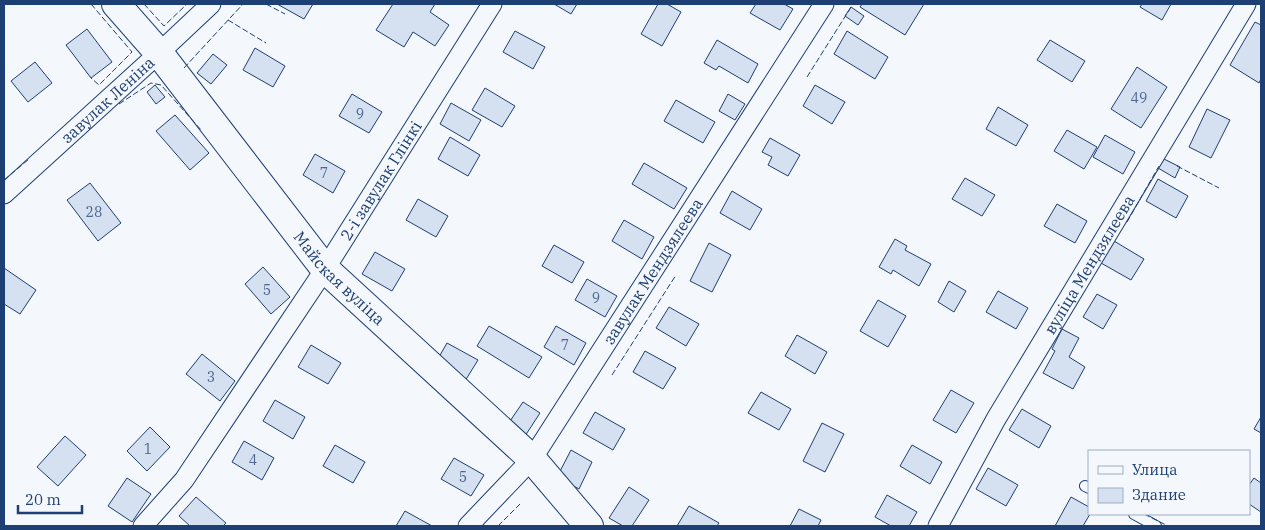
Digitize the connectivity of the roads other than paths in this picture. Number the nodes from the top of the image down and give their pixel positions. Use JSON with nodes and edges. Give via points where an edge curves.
{"nodes":[{"id":1,"x":116,"y":4,"type":"edge"},
{"id":2,"x":210,"y":4,"type":"edge"},
{"id":3,"x":492,"y":4,"type":"edge"},
{"id":4,"x":824,"y":4,"type":"edge"},
{"id":5,"x":1246,"y":4,"type":"edge"},
{"id":6,"x":159,"y":53,"type":"junction"},
{"id":7,"x":4,"y":194,"type":"edge"},
{"id":8,"x":325,"y":269,"type":"junction"},
{"id":9,"x":532,"y":459,"type":"junction"},
{"id":10,"x":1136,"y":515,"type":"edge"},
{"id":11,"x":143,"y":526,"type":"edge"},
{"id":12,"x":468,"y":526,"type":"edge"},
{"id":13,"x":589,"y":526,"type":"edge"},
{"id":14,"x":938,"y":526,"type":"edge"},
{"id":15,"x":1156,"y":526,"type":"edge"}],
"edges":[{"from":1,"to":6,"type":"street","name":"Майская вуліца"},
{"from":2,"to":6,"type":"street","name":"завулак Леніна"},
{"from":3,"to":8,"type":"street","name":"2-і завулак Глінкі"},
{"from":4,"to":9,"type":"street","name":"завулак Мендзялеева"},
{"from":5,"to":14,"type":"street","name":"вуліца Мендзялеева","via":[[996,419]]},
{"from":6,"to":7,"type":"street","name":"завулак Леніна"},
{"from":6,"to":8,"type":"street","name":"Майская вуліца"},
{"from":8,"to":9,"type":"street","name":"Майская вуліца"},
{"from":8,"to":11,"type":"street","name":"2-і завулак Глінкі","via":[[184,480]]},
{"from":9,"to":12,"type":"street","name":"завулак Мендзялеева"},
{"from":9,"to":13,"type":"street","name":"Майская вуліца"},
{"from":10,"to":15,"type":"lane"}]}
